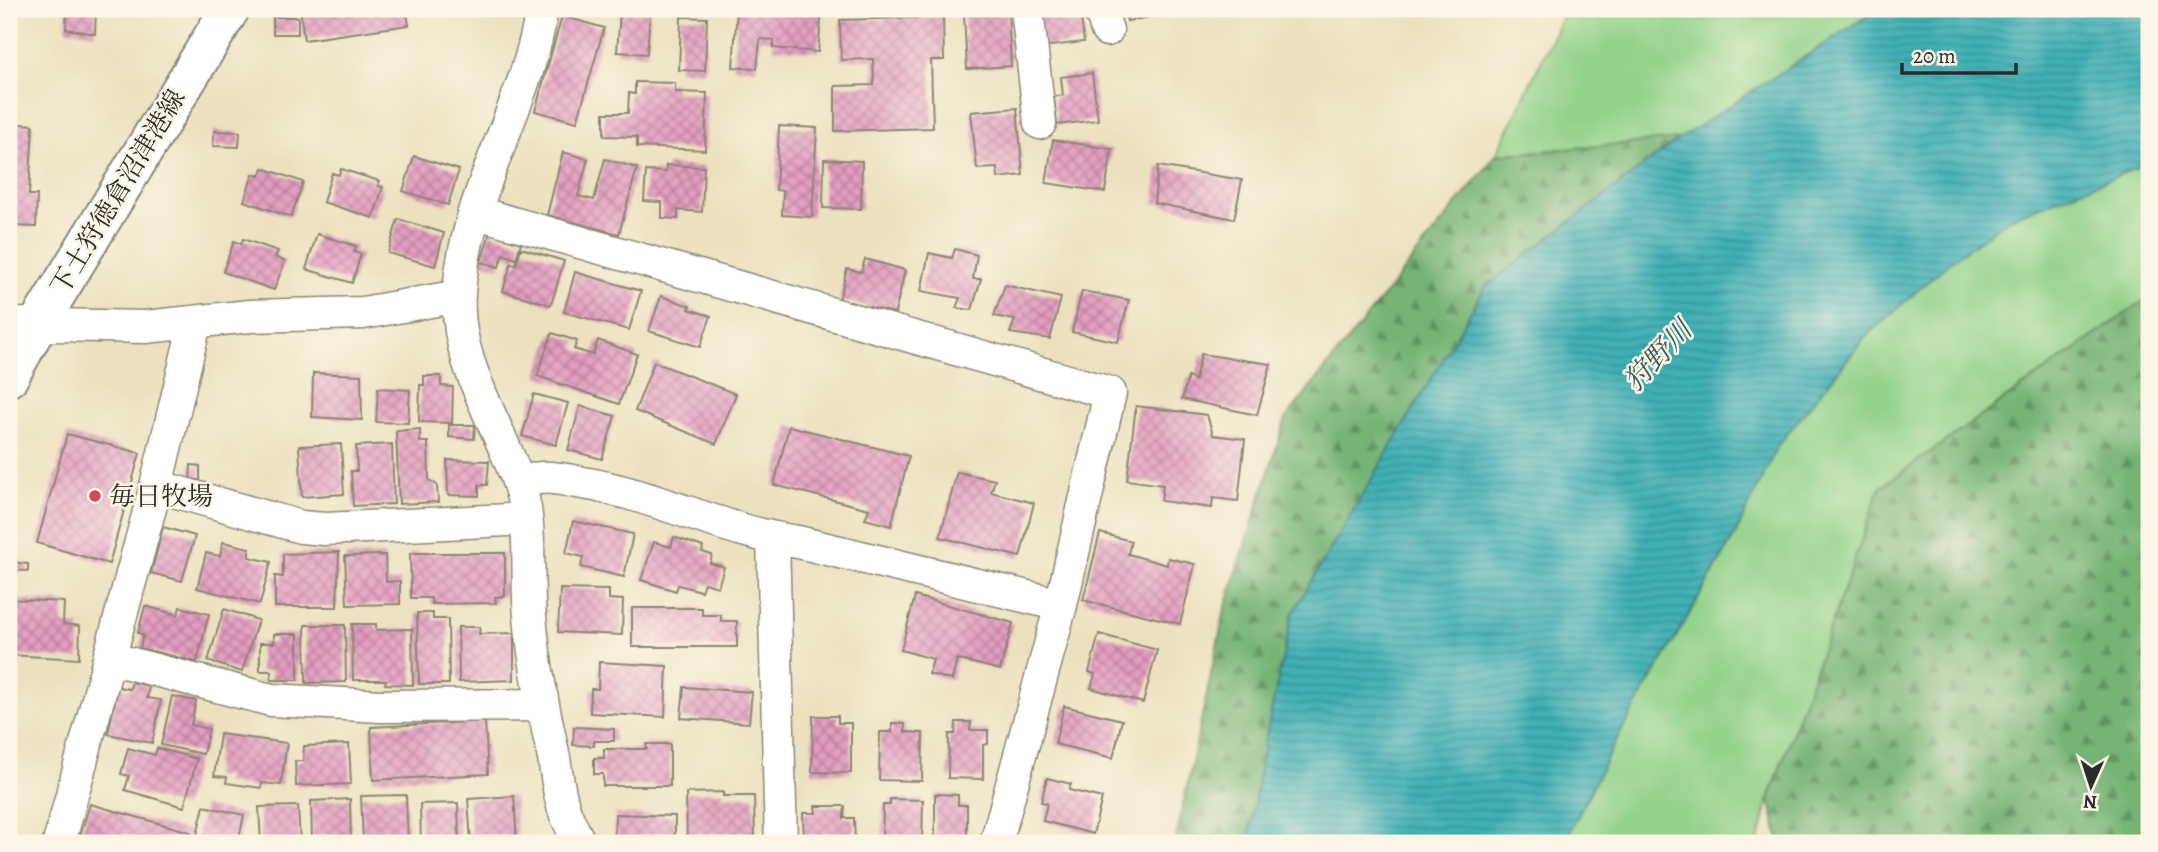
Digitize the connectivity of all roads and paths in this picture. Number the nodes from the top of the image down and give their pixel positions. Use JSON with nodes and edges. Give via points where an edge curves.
{"nodes":[{"id":1,"x":230,"y":9,"type":"edge"},
{"id":2,"x":542,"y":9,"type":"edge"},
{"id":3,"x":1027,"y":9,"type":"edge"},
{"id":4,"x":1040,"y":123,"type":"dead end"},
{"id":5,"x":474,"y":212,"type":"junction"},
{"id":6,"x":459,"y":296,"type":"junction"},
{"id":7,"x":195,"y":323,"type":"junction"},
{"id":8,"x":23,"y":324,"type":"edge"},
{"id":9,"x":9,"y":377,"type":"edge"},
{"id":10,"x":156,"y":486,"type":"junction"},
{"id":11,"x":520,"y":486,"type":"junction"},
{"id":12,"x":526,"y":519,"type":"junction"},
{"id":13,"x":773,"y":538,"type":"junction"},
{"id":14,"x":1061,"y":605,"type":"junction"},
{"id":15,"x":109,"y":658,"type":"junction"},
{"id":16,"x":542,"y":705,"type":"junction"},
{"id":17,"x":60,"y":843,"type":"edge"},
{"id":18,"x":580,"y":843,"type":"edge"},
{"id":19,"x":781,"y":843,"type":"edge"},
{"id":20,"x":996,"y":843,"type":"edge"}],
"edges":[{"from":1,"to":8,"type":"main road","name":"下土狩徳倉沼津港線"},
{"from":2,"to":5,"type":"street","via":[[532,52]]},
{"from":3,"to":4,"type":"street"},
{"from":5,"to":6,"type":"street"},
{"from":5,"to":14,"type":"street","via":[[1111,393]]},
{"from":6,"to":7,"type":"street","via":[[363,313],[250,316]]},
{"from":6,"to":11,"type":"street","via":[[473,375]]},
{"from":7,"to":8,"type":"street","via":[[145,327]]},
{"from":7,"to":10,"type":"street"},
{"from":8,"to":9,"type":"main road","name":"下土狩徳倉沼津港線"},
{"from":10,"to":12,"type":"street","via":[[301,527]]},
{"from":10,"to":15,"type":"street"},
{"from":11,"to":12,"type":"street"},
{"from":11,"to":13,"type":"street","via":[[539,477],[596,485]]},
{"from":12,"to":16,"type":"street","via":[[530,617]]},
{"from":13,"to":14,"type":"street"},
{"from":13,"to":19,"type":"street"},
{"from":14,"to":20,"type":"street"},
{"from":15,"to":16,"type":"street","via":[[271,700],[381,706]]},
{"from":15,"to":17,"type":"street"},
{"from":16,"to":18,"type":"street","via":[[565,813]]}]}
